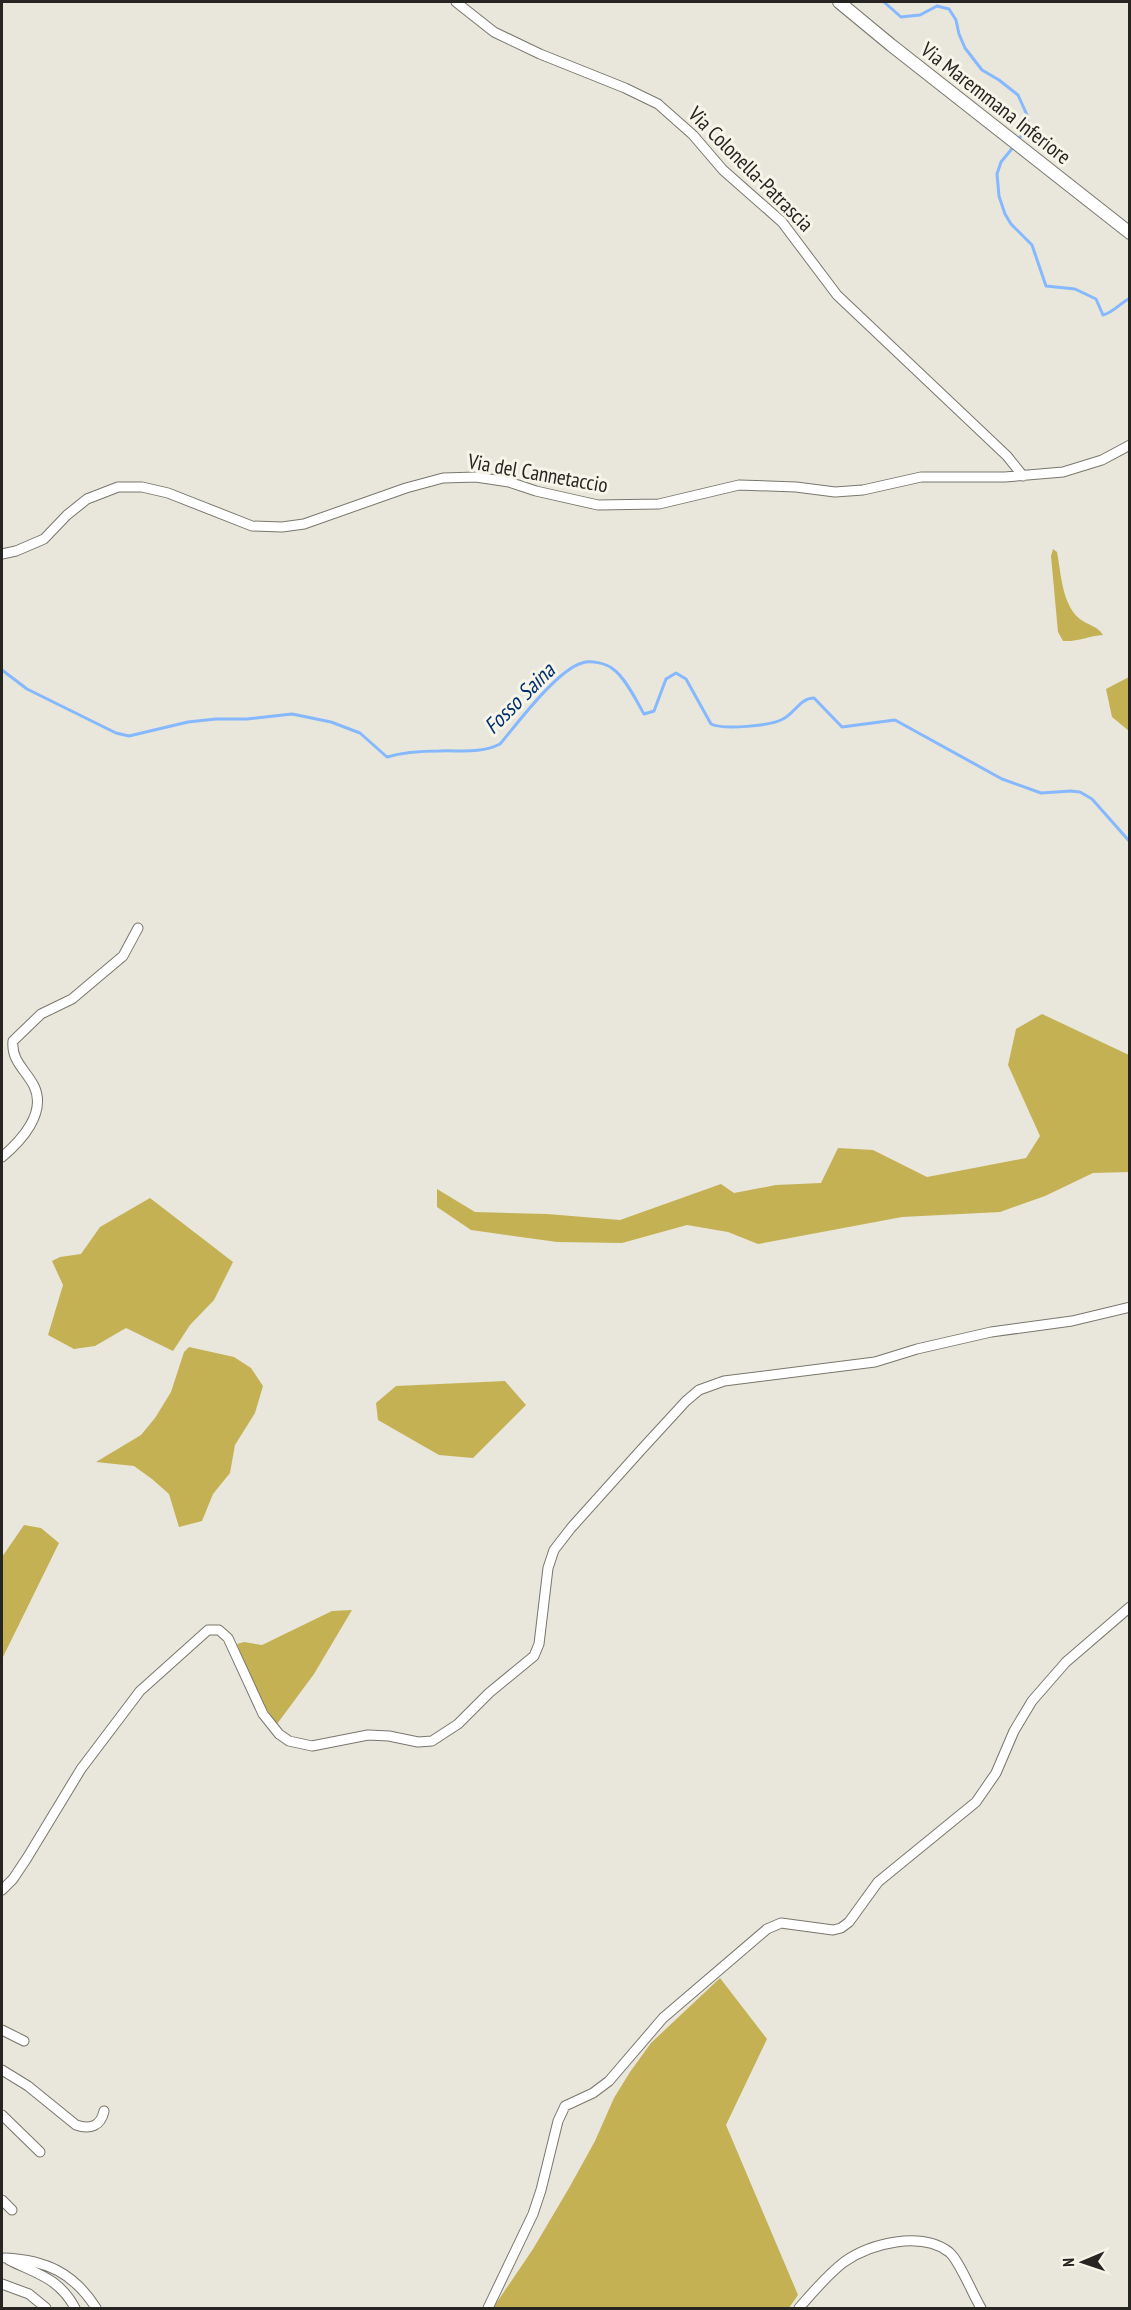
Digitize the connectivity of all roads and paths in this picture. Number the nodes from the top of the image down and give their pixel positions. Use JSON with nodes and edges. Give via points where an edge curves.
{"nodes":[{"id":1,"x":456,"y":2,"type":"edge"},
{"id":2,"x":839,"y":2,"type":"edge"},
{"id":3,"x":1130,"y":233,"type":"edge"},
{"id":4,"x":1130,"y":445,"type":"edge"},
{"id":5,"x":1023,"y":476,"type":"junction"},
{"id":6,"x":2,"y":554,"type":"edge"},
{"id":7,"x":138,"y":928,"type":"dead end"},
{"id":8,"x":2,"y":1157,"type":"edge"},
{"id":9,"x":1130,"y":1307,"type":"edge"},
{"id":10,"x":1130,"y":1607,"type":"edge"},
{"id":11,"x":2,"y":1890,"type":"edge"},
{"id":12,"x":2,"y":2030,"type":"edge"},
{"id":13,"x":24,"y":2041,"type":"dead end"},
{"id":14,"x":2,"y":2070,"type":"edge"},
{"id":15,"x":104,"y":2111,"type":"dead end"},
{"id":16,"x":2,"y":2115,"type":"edge"},
{"id":17,"x":40,"y":2152,"type":"dead end"},
{"id":18,"x":2,"y":2200,"type":"edge"},
{"id":19,"x":12,"y":2210,"type":"dead end"},
{"id":20,"x":3,"y":2257,"type":"edge"},
{"id":21,"x":2,"y":2284,"type":"edge"},
{"id":22,"x":46,"y":2308,"type":"edge"},
{"id":23,"x":75,"y":2308,"type":"edge"},
{"id":24,"x":96,"y":2308,"type":"edge"},
{"id":25,"x":488,"y":2308,"type":"edge"},
{"id":26,"x":799,"y":2308,"type":"edge"},
{"id":27,"x":981,"y":2308,"type":"edge"}],
"edges":[{"from":1,"to":5,"type":"street","name":"Via Colonella-Patrascia","via":[[494,32],[625,88],[672,115],[723,170],[782,222],[837,295],[1007,456]]},
{"from":2,"to":3,"type":"main road","name":"Via Maremmana Inferiore"},
{"from":4,"to":5,"type":"street","name":"Via del Cannetaccio","via":[[1102,460],[1063,472]]},
{"from":5,"to":6,"type":"street","name":"Via del Cannetaccio","via":[[921,477],[835,492],[739,485],[659,504],[606,505],[509,482],[476,477],[442,478],[314,521],[282,527],[252,526],[168,492],[118,487],[87,499],[44,539]]},
{"from":7,"to":8,"type":"street","via":[[123,956],[72,999],[41,1014],[13,1041],[15,1059],[34,1086],[37,1113],[16,1145]]},
{"from":9,"to":11,"type":"street","via":[[1072,1321],[991,1332],[870,1363],[724,1380],[699,1390],[640,1450],[554,1550],[534,1656],[454,1726],[432,1740],[422,1743],[368,1736],[312,1746],[289,1741],[263,1714],[228,1638],[219,1630],[207,1631],[140,1691],[77,1774],[19,1870]]},
{"from":10,"to":25,"type":"street","via":[[1075,1653],[1046,1685],[1020,1719],[996,1773],[976,1802],[878,1882],[847,1924],[833,1930],[781,1923],[767,1929],[663,2018],[609,2081],[565,2106],[536,2208]]},
{"from":12,"to":13,"type":"street"},
{"from":14,"to":15,"type":"street","via":[[34,2090],[76,2125],[95,2126]]},
{"from":16,"to":17,"type":"street"},
{"from":18,"to":19,"type":"street"},
{"from":20,"to":23,"type":"street","via":[[55,2282]]},
{"from":20,"to":24,"type":"street","via":[[34,2260],[62,2272],[78,2284]]},
{"from":21,"to":22,"type":"street","via":[[29,2294]]},
{"from":26,"to":27,"type":"street","via":[[847,2260],[909,2240],[924,2242],[951,2255]]}]}
